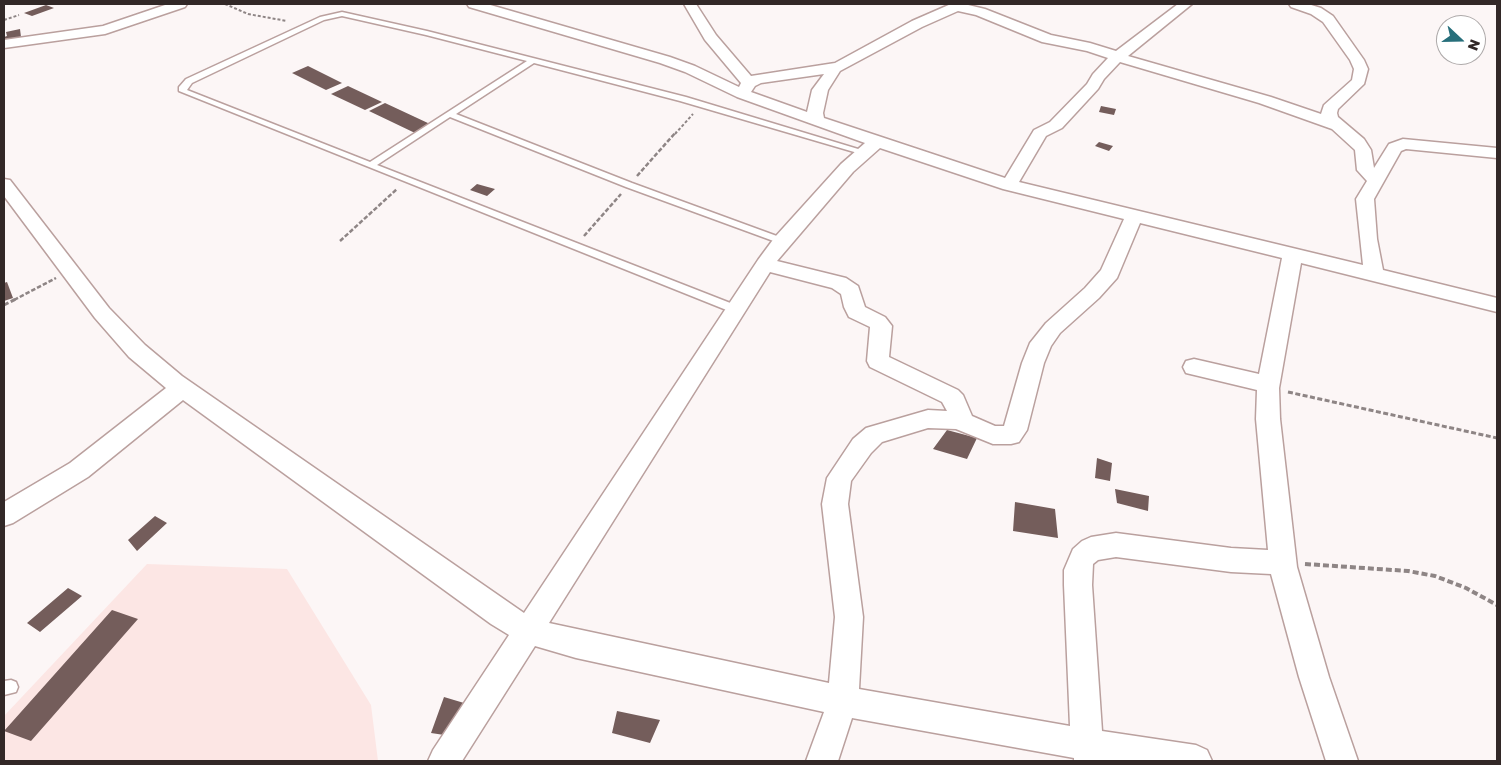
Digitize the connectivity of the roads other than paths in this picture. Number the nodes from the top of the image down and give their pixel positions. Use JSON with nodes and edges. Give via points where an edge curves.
{"nodes":[{"id":1,"x":180,"y":4,"type":"edge"},
{"id":2,"x":474,"y":4,"type":"edge"},
{"id":3,"x":1186,"y":4,"type":"edge"},
{"id":4,"x":1296,"y":4,"type":"edge"},
{"id":5,"x":694,"y":5,"type":"edge"},
{"id":6,"x":957,"y":5,"type":"edge"},
{"id":7,"x":4,"y":44,"type":"edge"},
{"id":8,"x":1116,"y":57,"type":"junction"},
{"id":9,"x":533,"y":60,"type":"junction"},
{"id":10,"x":835,"y":68,"type":"junction"},
{"id":11,"x":746,"y":88,"type":"junction"},
{"id":12,"x":450,"y":114,"type":"junction"},
{"id":13,"x":817,"y":120,"type":"junction"},
{"id":14,"x":1337,"y":125,"type":"junction"},
{"id":15,"x":871,"y":147,"type":"junction"},
{"id":16,"x":1497,"y":153,"type":"edge"},
{"id":17,"x":371,"y":166,"type":"junction"},
{"id":18,"x":1375,"y":179,"type":"junction"},
{"id":19,"x":4,"y":184,"type":"edge"},
{"id":20,"x":1009,"y":185,"type":"junction"},
{"id":21,"x":1134,"y":216,"type":"junction"},
{"id":22,"x":782,"y":241,"type":"junction"},
{"id":23,"x":1292,"y":256,"type":"junction"},
{"id":24,"x":765,"y":264,"type":"junction"},
{"id":25,"x":1374,"y":275,"type":"junction"},
{"id":26,"x":1497,"y":305,"type":"edge"},
{"id":27,"x":734,"y":309,"type":"junction"},
{"id":28,"x":1194,"y":367,"type":"dead end"},
{"id":29,"x":184,"y":387,"type":"junction"},
{"id":30,"x":1268,"y":387,"type":"junction"},
{"id":31,"x":963,"y":422,"type":"junction"},
{"id":32,"x":4,"y":515,"type":"edge"},
{"id":33,"x":1282,"y":562,"type":"junction"},
{"id":34,"x":528,"y":631,"type":"junction"},
{"id":35,"x":843,"y":700,"type":"junction"},
{"id":36,"x":1088,"y":753,"type":"edge"},
{"id":37,"x":444,"y":761,"type":"edge"},
{"id":38,"x":822,"y":761,"type":"edge"},
{"id":39,"x":1196,"y":761,"type":"edge"},
{"id":40,"x":1342,"y":761,"type":"edge"}],
"edges":[{"from":1,"to":7,"type":"street","via":[[105,30]]},
{"from":2,"to":11,"type":"street","via":[[665,60]]},
{"from":3,"to":8,"type":"street"},
{"from":4,"to":14,"type":"street","via":[[1328,19],[1357,60],[1359,81],[1330,108],[1331,119]]},
{"from":5,"to":11,"type":"street","via":[[710,37]]},
{"from":6,"to":8,"type":"street","via":[[1047,39],[1090,47]]},
{"from":6,"to":10,"type":"street"},
{"from":8,"to":14,"type":"street","via":[[1265,100]]},
{"from":8,"to":20,"type":"street","via":[[1056,125],[1040,133]]},
{"from":9,"to":12,"type":"lane"},
{"from":9,"to":15,"type":"lane"},
{"from":9,"to":17,"type":"lane","via":[[342,14],[328,15],[190,81],[182,89]]},
{"from":10,"to":11,"type":"street","via":[[763,78]]},
{"from":10,"to":13,"type":"street","via":[[820,90]]},
{"from":11,"to":13,"type":"street"},
{"from":12,"to":17,"type":"lane"},
{"from":12,"to":22,"type":"lane"},
{"from":13,"to":15,"type":"street"},
{"from":14,"to":18,"type":"street","via":[[1363,150],[1366,170]]},
{"from":15,"to":20,"type":"street"},
{"from":15,"to":22,"type":"street"},
{"from":16,"to":18,"type":"street","via":[[1398,146]]},
{"from":17,"to":27,"type":"lane"},
{"from":18,"to":25,"type":"street","via":[[1365,199]]},
{"from":19,"to":29,"type":"street","via":[[102,313],[137,351]]},
{"from":20,"to":21,"type":"street"},
{"from":21,"to":23,"type":"street"},
{"from":21,"to":31,"type":"street","via":[[1110,273],[1041,343],[1011,435],[993,435]]},
{"from":22,"to":24,"type":"street"},
{"from":23,"to":25,"type":"street"},
{"from":23,"to":30,"type":"street"},
{"from":24,"to":27,"type":"street"},
{"from":24,"to":31,"type":"street","via":[[840,283],[851,291],[856,312],[881,326],[878,361],[950,396]]},
{"from":25,"to":26,"type":"street"},
{"from":27,"to":34,"type":"street"},
{"from":28,"to":30,"type":"street"},
{"from":29,"to":32,"type":"street","via":[[78,470]]},
{"from":29,"to":34,"type":"street"},
{"from":30,"to":33,"type":"street"},
{"from":31,"to":35,"type":"street","via":[[928,419],[880,432],[862,446],[839,478],[835,504],[849,616]]},
{"from":33,"to":36,"type":"street","via":[[1204,558],[1116,545],[1091,549],[1082,557],[1078,585]]},
{"from":33,"to":40,"type":"street","via":[[1314,677]]},
{"from":34,"to":35,"type":"street"},
{"from":34,"to":37,"type":"street"},
{"from":35,"to":36,"type":"street"},
{"from":35,"to":38,"type":"street"},
{"from":36,"to":39,"type":"street"}]}
